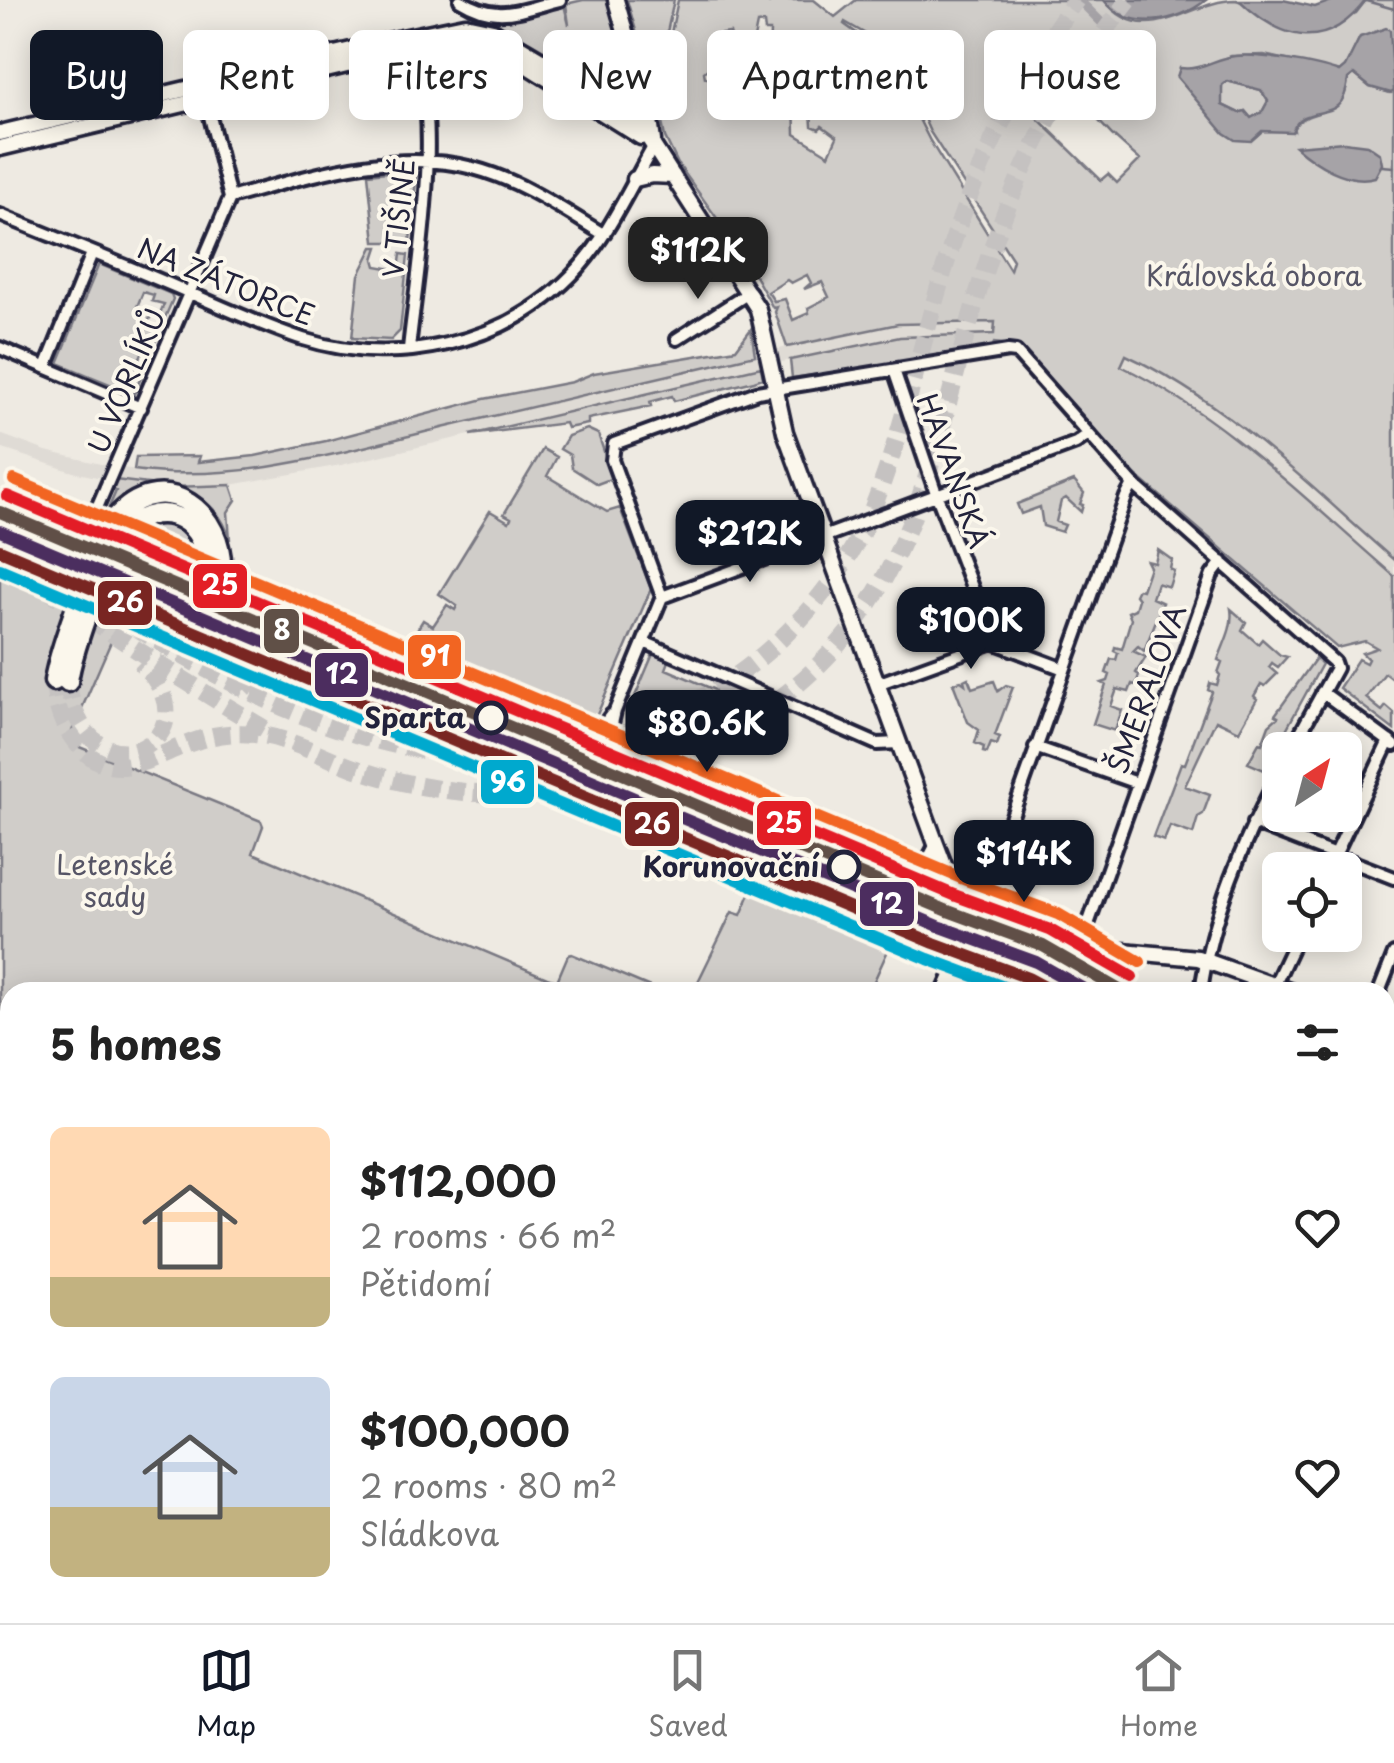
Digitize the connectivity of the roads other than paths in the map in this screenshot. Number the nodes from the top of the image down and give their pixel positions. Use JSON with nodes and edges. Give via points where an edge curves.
{"nodes":[{"id":1,"x":460,"y":0,"type":"edge"},
{"id":2,"x":560,"y":0,"type":"edge"},
{"id":3,"x":616,"y":0,"type":"edge"},
{"id":4,"x":523,"y":63,"type":"edge"},
{"id":5,"x":183,"y":96,"type":"edge"},
{"id":6,"x":183,"y":98,"type":"edge"},
{"id":7,"x":211,"y":120,"type":"edge"},
{"id":8,"x":429,"y":120,"type":"edge"},
{"id":9,"x":0,"y":133,"type":"edge"},
{"id":10,"x":653,"y":147,"type":"junction"},
{"id":11,"x":0,"y":148,"type":"edge"},
{"id":12,"x":428,"y":161,"type":"junction"},
{"id":13,"x":673,"y":176,"type":"junction"},
{"id":14,"x":634,"y":179,"type":"junction"},
{"id":15,"x":230,"y":198,"type":"junction"},
{"id":16,"x":0,"y":214,"type":"edge"},
{"id":17,"x":604,"y":234,"type":"junction"},
{"id":18,"x":92,"y":253,"type":"junction"},
{"id":19,"x":750,"y":292,"type":"junction"},
{"id":20,"x":189,"y":293,"type":"junction"},
{"id":21,"x":677,"y":338,"type":"dead end"},
{"id":22,"x":0,"y":348,"type":"edge"},
{"id":23,"x":409,"y":349,"type":"junction"},
{"id":24,"x":46,"y":366,"type":"junction"},
{"id":25,"x":894,"y":370,"type":"junction"},
{"id":26,"x":778,"y":390,"type":"junction"},
{"id":27,"x":141,"y":408,"type":"junction"},
{"id":28,"x":1087,"y":434,"type":"junction"},
{"id":29,"x":1134,"y":484,"type":"junction"},
{"id":30,"x":936,"y":496,"type":"junction"},
{"id":31,"x":0,"y":502,"type":"edge"},
{"id":32,"x":90,"y":524,"type":"dead end"},
{"id":33,"x":133,"y":524,"type":"junction"},
{"id":34,"x":0,"y":531,"type":"edge"},
{"id":35,"x":824,"y":537,"type":"junction"},
{"id":36,"x":106,"y":550,"type":"junction"},
{"id":37,"x":1222,"y":562,"type":"junction"},
{"id":38,"x":144,"y":565,"type":"junction"},
{"id":39,"x":100,"y":568,"type":"junction"},
{"id":40,"x":662,"y":597,"type":"junction"},
{"id":41,"x":644,"y":642,"type":"junction"},
{"id":42,"x":993,"y":642,"type":"junction"},
{"id":43,"x":1064,"y":669,"type":"junction"},
{"id":44,"x":61,"y":682,"type":"tunnel mouth"},
{"id":45,"x":878,"y":684,"type":"junction"},
{"id":46,"x":1322,"y":692,"type":"junction"},
{"id":47,"x":1301,"y":732,"type":"edge"},
{"id":48,"x":899,"y":743,"type":"junction"},
{"id":49,"x":1392,"y":743,"type":"edge"},
{"id":50,"x":1035,"y":747,"type":"junction"},
{"id":51,"x":597,"y":751,"type":"junction"},
{"id":52,"x":587,"y":778,"type":"junction"},
{"id":53,"x":1137,"y":783,"type":"junction"},
{"id":54,"x":1262,"y":807,"type":"edge"},
{"id":55,"x":1254,"y":823,"type":"junction"},
{"id":56,"x":936,"y":844,"type":"junction"},
{"id":57,"x":1328,"y":852,"type":"edge"},
{"id":58,"x":1338,"y":852,"type":"edge"},
{"id":59,"x":1362,"y":865,"type":"edge"},
{"id":60,"x":1394,"y":878,"type":"edge"},
{"id":61,"x":914,"y":886,"type":"junction"},
{"id":62,"x":973,"y":909,"type":"junction"},
{"id":63,"x":968,"y":946,"type":"junction"},
{"id":64,"x":1080,"y":947,"type":"junction"},
{"id":65,"x":1038,"y":948,"type":"junction"},
{"id":66,"x":1290,"y":952,"type":"edge"},
{"id":67,"x":1394,"y":954,"type":"edge"},
{"id":68,"x":1205,"y":960,"type":"junction"},
{"id":69,"x":948,"y":982,"type":"edge"},
{"id":70,"x":958,"y":982,"type":"edge"},
{"id":71,"x":971,"y":982,"type":"edge"},
{"id":72,"x":1095,"y":982,"type":"edge"},
{"id":73,"x":1202,"y":982,"type":"edge"},
{"id":74,"x":1263,"y":982,"type":"edge"},
{"id":75,"x":1276,"y":982,"type":"edge"},
{"id":76,"x":1383,"y":982,"type":"edge"}],
"edges":[{"from":1,"to":2,"type":"street","via":[[499,14]]},
{"from":3,"to":10,"type":"main road"},
{"from":4,"to":10,"type":"main road"},
{"from":5,"to":9,"type":"main road"},
{"from":6,"to":11,"type":"main road"},
{"from":7,"to":15,"type":"street"},
{"from":8,"to":12,"type":"street","name":"V TIŠINĚ"},
{"from":10,"to":13,"type":"main road"},
{"from":10,"to":14,"type":"street","name":"NA ZÁTORCE"},
{"from":12,"to":15,"type":"street","via":[[348,169]]},
{"from":12,"to":17,"type":"street","via":[[474,168],[516,185]]},
{"from":12,"to":23,"type":"street","name":"V TIŠINĚ"},
{"from":13,"to":14,"type":"main road"},
{"from":13,"to":19,"type":"main road"},
{"from":14,"to":17,"type":"street","name":"NA ZÁTORCE"},
{"from":15,"to":20,"type":"street","name":"U VORLÍKŮ"},
{"from":16,"to":18,"type":"street","name":"NA ZÁTORCE"},
{"from":17,"to":23,"type":"street","name":"NA ZÁTORCE","via":[[560,286],[512,320],[464,340]]},
{"from":18,"to":20,"type":"street","name":"NA ZÁTORCE"},
{"from":18,"to":24,"type":"street"},
{"from":19,"to":21,"type":"street"},
{"from":19,"to":26,"type":"main road"},
{"from":20,"to":23,"type":"street","name":"NA ZÁTORCE","via":[[322,344]]},
{"from":20,"to":27,"type":"street","name":"U VORLÍKŮ"},
{"from":22,"to":24,"type":"street"},
{"from":24,"to":27,"type":"street"},
{"from":25,"to":26,"type":"street"},
{"from":25,"to":28,"type":"street","via":[[1012,351]]},
{"from":25,"to":30,"type":"street","name":"HAVANSKÁ"},
{"from":26,"to":35,"type":"main road","via":[[785,432]]},
{"from":26,"to":40,"type":"street","via":[[614,444],[612,460]]},
{"from":27,"to":32,"type":"street","name":"U VORLÍKŮ"},
{"from":28,"to":29,"type":"street"},
{"from":28,"to":30,"type":"street"},
{"from":29,"to":37,"type":"street"},
{"from":29,"to":43,"type":"street"},
{"from":30,"to":35,"type":"street"},
{"from":30,"to":42,"type":"street","name":"HAVANSKÁ"},
{"from":31,"to":36,"type":"main road"},
{"from":33,"to":36,"type":"highway"},
{"from":33,"to":36,"type":"highway","via":[[158,513],[186,520],[212,570],[219,541],[210,520],[175,498],[153,497],[127,508],[114,520]]},
{"from":33,"to":38,"type":"highway","via":[[129,544]]},
{"from":34,"to":39,"type":"main road"},
{"from":35,"to":40,"type":"street"},
{"from":35,"to":45,"type":"main road"},
{"from":36,"to":38,"type":"main road"},
{"from":36,"to":39,"type":"highway"},
{"from":37,"to":46,"type":"street","via":[[1334,662]]},
{"from":37,"to":53,"type":"street","name":"ŠMERALOVA"},
{"from":38,"to":51,"type":"main road"},
{"from":39,"to":44,"type":"highway"},
{"from":39,"to":52,"type":"main road"},
{"from":40,"to":41,"type":"street"},
{"from":41,"to":48,"type":"street","via":[[876,744]]},
{"from":41,"to":51,"type":"street","via":[[600,729]]},
{"from":42,"to":43,"type":"street"},
{"from":42,"to":45,"type":"street"},
{"from":43,"to":50,"type":"street"},
{"from":45,"to":48,"type":"main road"},
{"from":46,"to":47,"type":"street"},
{"from":46,"to":49,"type":"street"},
{"from":48,"to":56,"type":"main road"},
{"from":49,"to":58,"type":"street"},
{"from":50,"to":53,"type":"street"},
{"from":50,"to":62,"type":"street"},
{"from":51,"to":52,"type":"street"},
{"from":51,"to":61,"type":"main road"},
{"from":52,"to":63,"type":"main road","via":[[934,919]]},
{"from":53,"to":64,"type":"street","name":"ŠMERALOVA"},
{"from":54,"to":55,"type":"street"},
{"from":55,"to":57,"type":"street"},
{"from":55,"to":68,"type":"street"},
{"from":56,"to":61,"type":"street"},
{"from":56,"to":62,"type":"main road","via":[[951,883]]},
{"from":59,"to":60,"type":"street"},
{"from":61,"to":62,"type":"main road"},
{"from":62,"to":63,"type":"main road"},
{"from":62,"to":64,"type":"main road"},
{"from":63,"to":65,"type":"main road"},
{"from":63,"to":69,"type":"street"},
{"from":63,"to":70,"type":"main road"},
{"from":63,"to":71,"type":"street","via":[[976,966]]},
{"from":64,"to":65,"type":"main road"},
{"from":64,"to":68,"type":"main road"},
{"from":65,"to":72,"type":"street"},
{"from":66,"to":75,"type":"street"},
{"from":67,"to":76,"type":"street"},
{"from":68,"to":73,"type":"street"},
{"from":68,"to":74,"type":"main road"}]}
